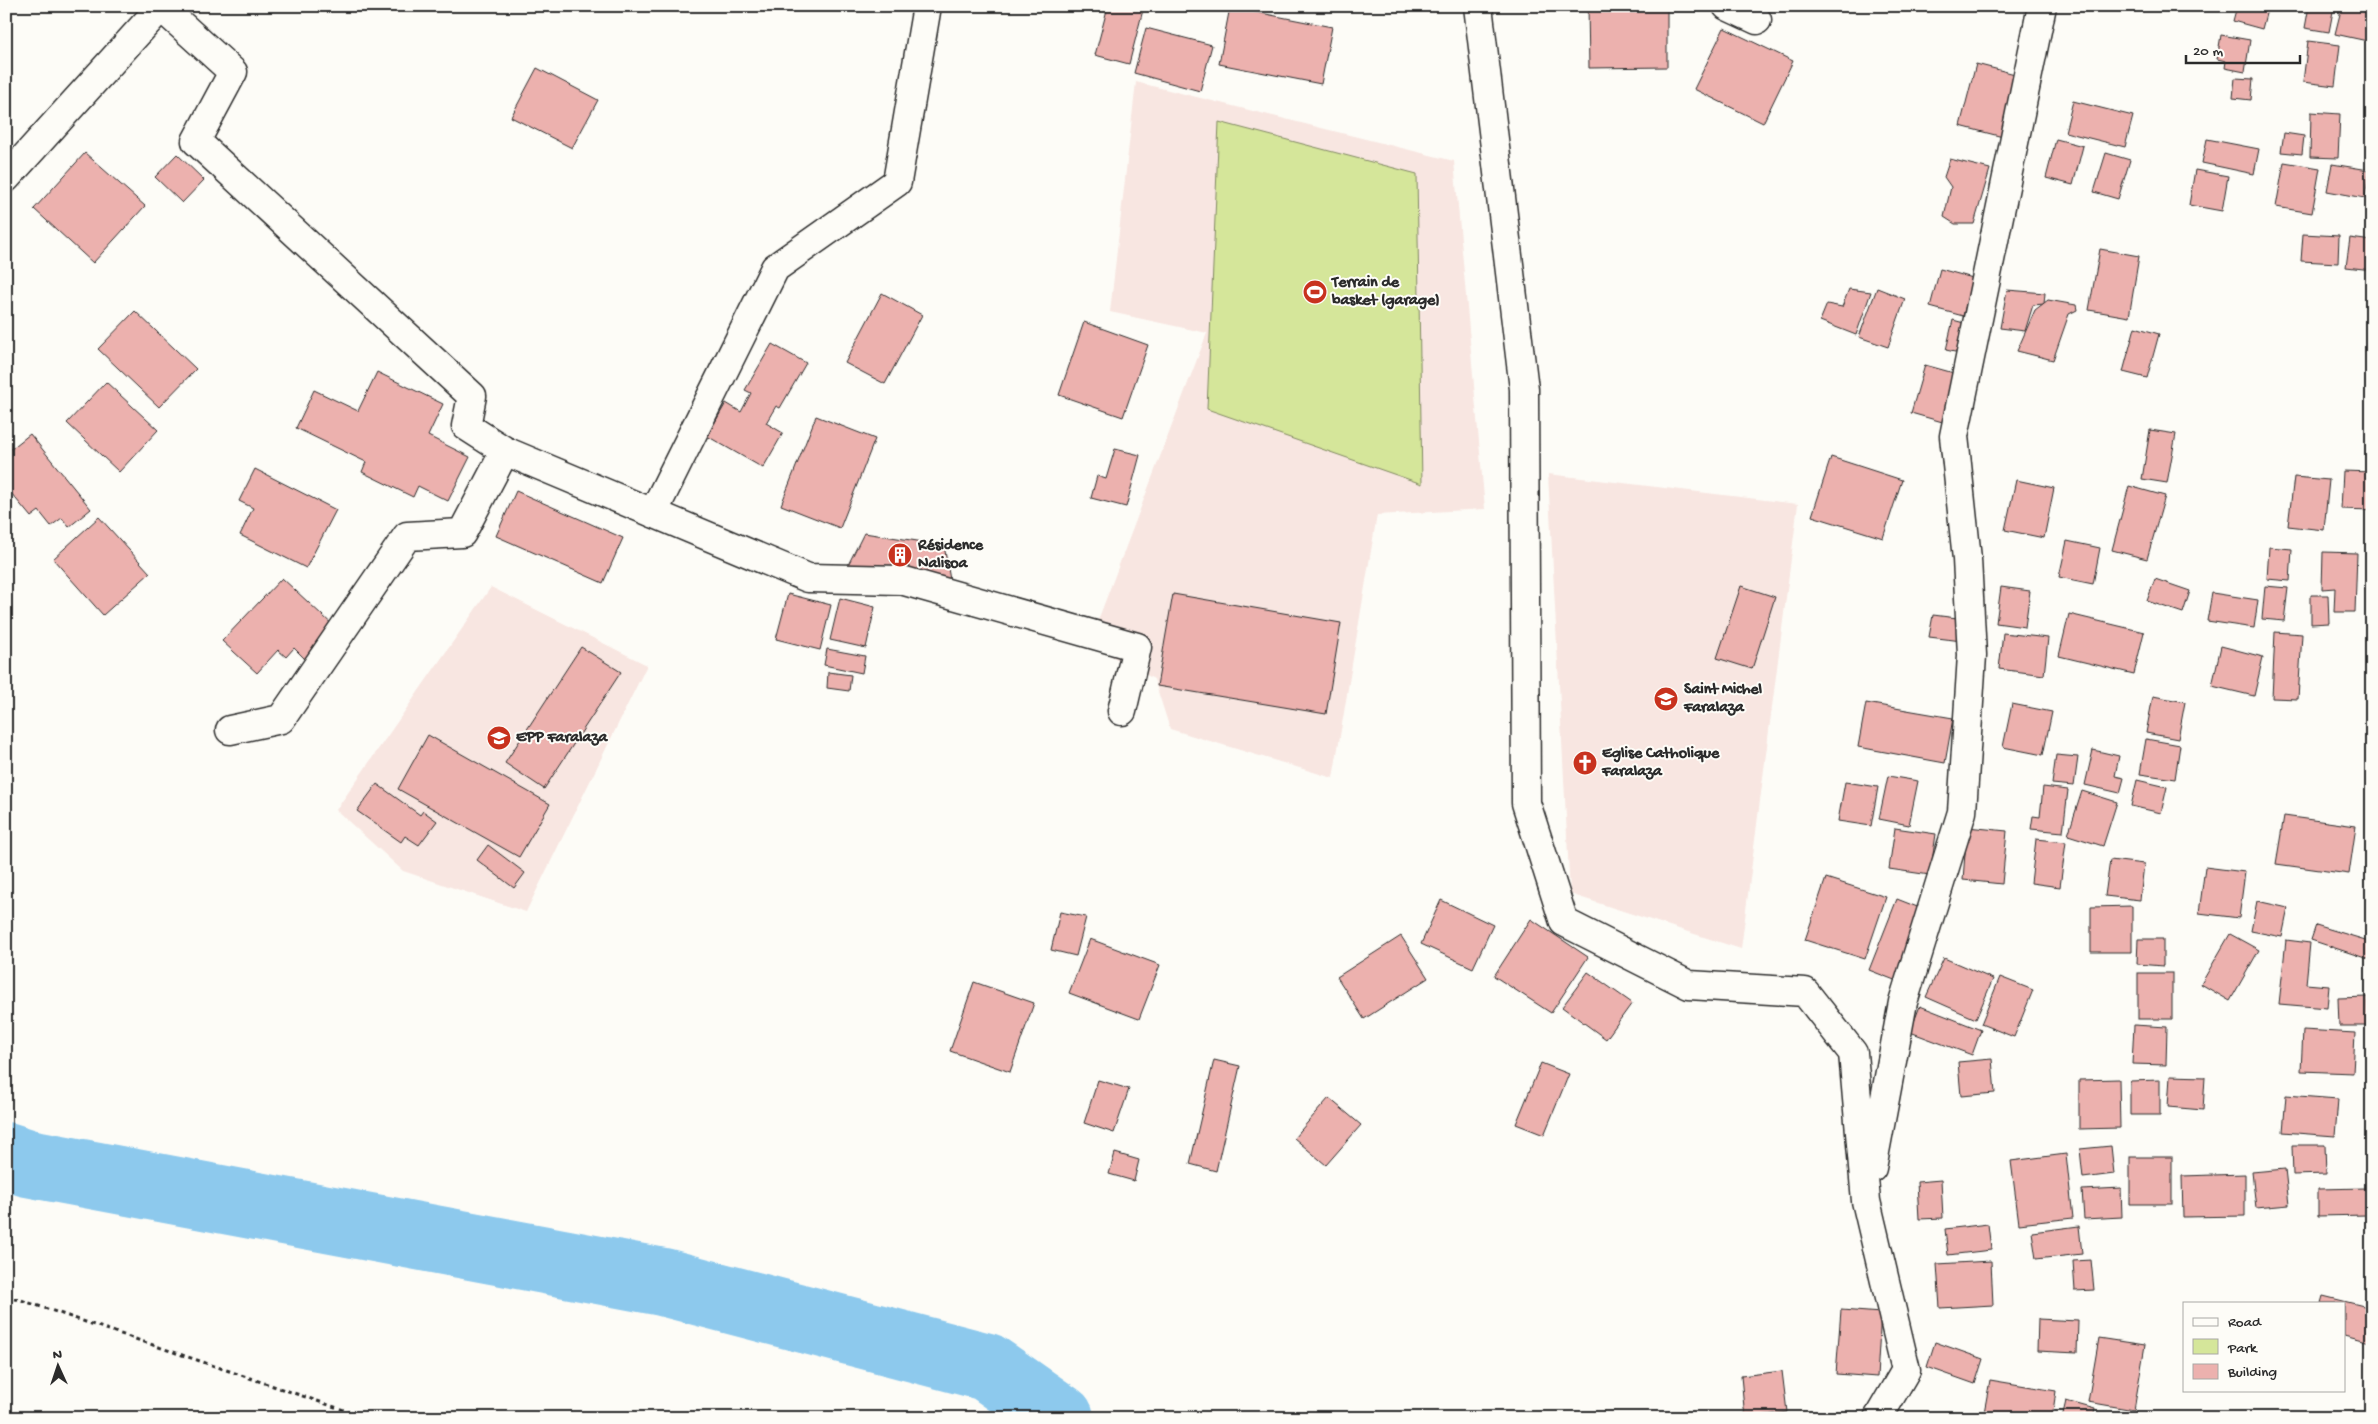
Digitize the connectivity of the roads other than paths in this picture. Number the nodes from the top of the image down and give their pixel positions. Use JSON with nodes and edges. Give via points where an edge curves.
{"nodes":[{"id":1,"x":927,"y":6,"type":"edge"},
{"id":2,"x":1478,"y":6,"type":"edge"},
{"id":3,"x":1727,"y":6,"type":"edge"},
{"id":4,"x":2042,"y":6,"type":"edge"},
{"id":5,"x":161,"y":7,"type":"edge"},
{"id":6,"x":1758,"y":20,"type":"dead end"},
{"id":7,"x":6,"y":178,"type":"edge"},
{"id":8,"x":505,"y":450,"type":"junction"},
{"id":9,"x":653,"y":513,"type":"junction"},
{"id":10,"x":1122,"y":711,"type":"dead end"},
{"id":11,"x":230,"y":730,"type":"dead end"},
{"id":12,"x":1866,"y":1201,"type":"junction"},
{"id":13,"x":1878,"y":1418,"type":"edge"}],
"edges":[{"from":1,"to":9,"type":"street","via":[[897,182],[775,268]]},
{"from":2,"to":12,"type":"street","via":[[1524,389],[1526,803],[1564,922],[1689,985],[1805,992],[1853,1053]]},
{"from":3,"to":6,"type":"street"},
{"from":4,"to":12,"type":"street","via":[[1954,436],[1967,559],[1972,654],[1962,812],[1903,1002]]},
{"from":5,"to":7,"type":"street"},
{"from":5,"to":8,"type":"street","via":[[233,72],[196,141],[472,396],[466,426]]},
{"from":8,"to":9,"type":"street"},
{"from":8,"to":11,"type":"street","via":[[462,533],[407,536],[281,719]]},
{"from":9,"to":10,"type":"street","via":[[808,578],[901,580],[1137,647]]},
{"from":12,"to":13,"type":"street","via":[[1906,1370]]}]}
